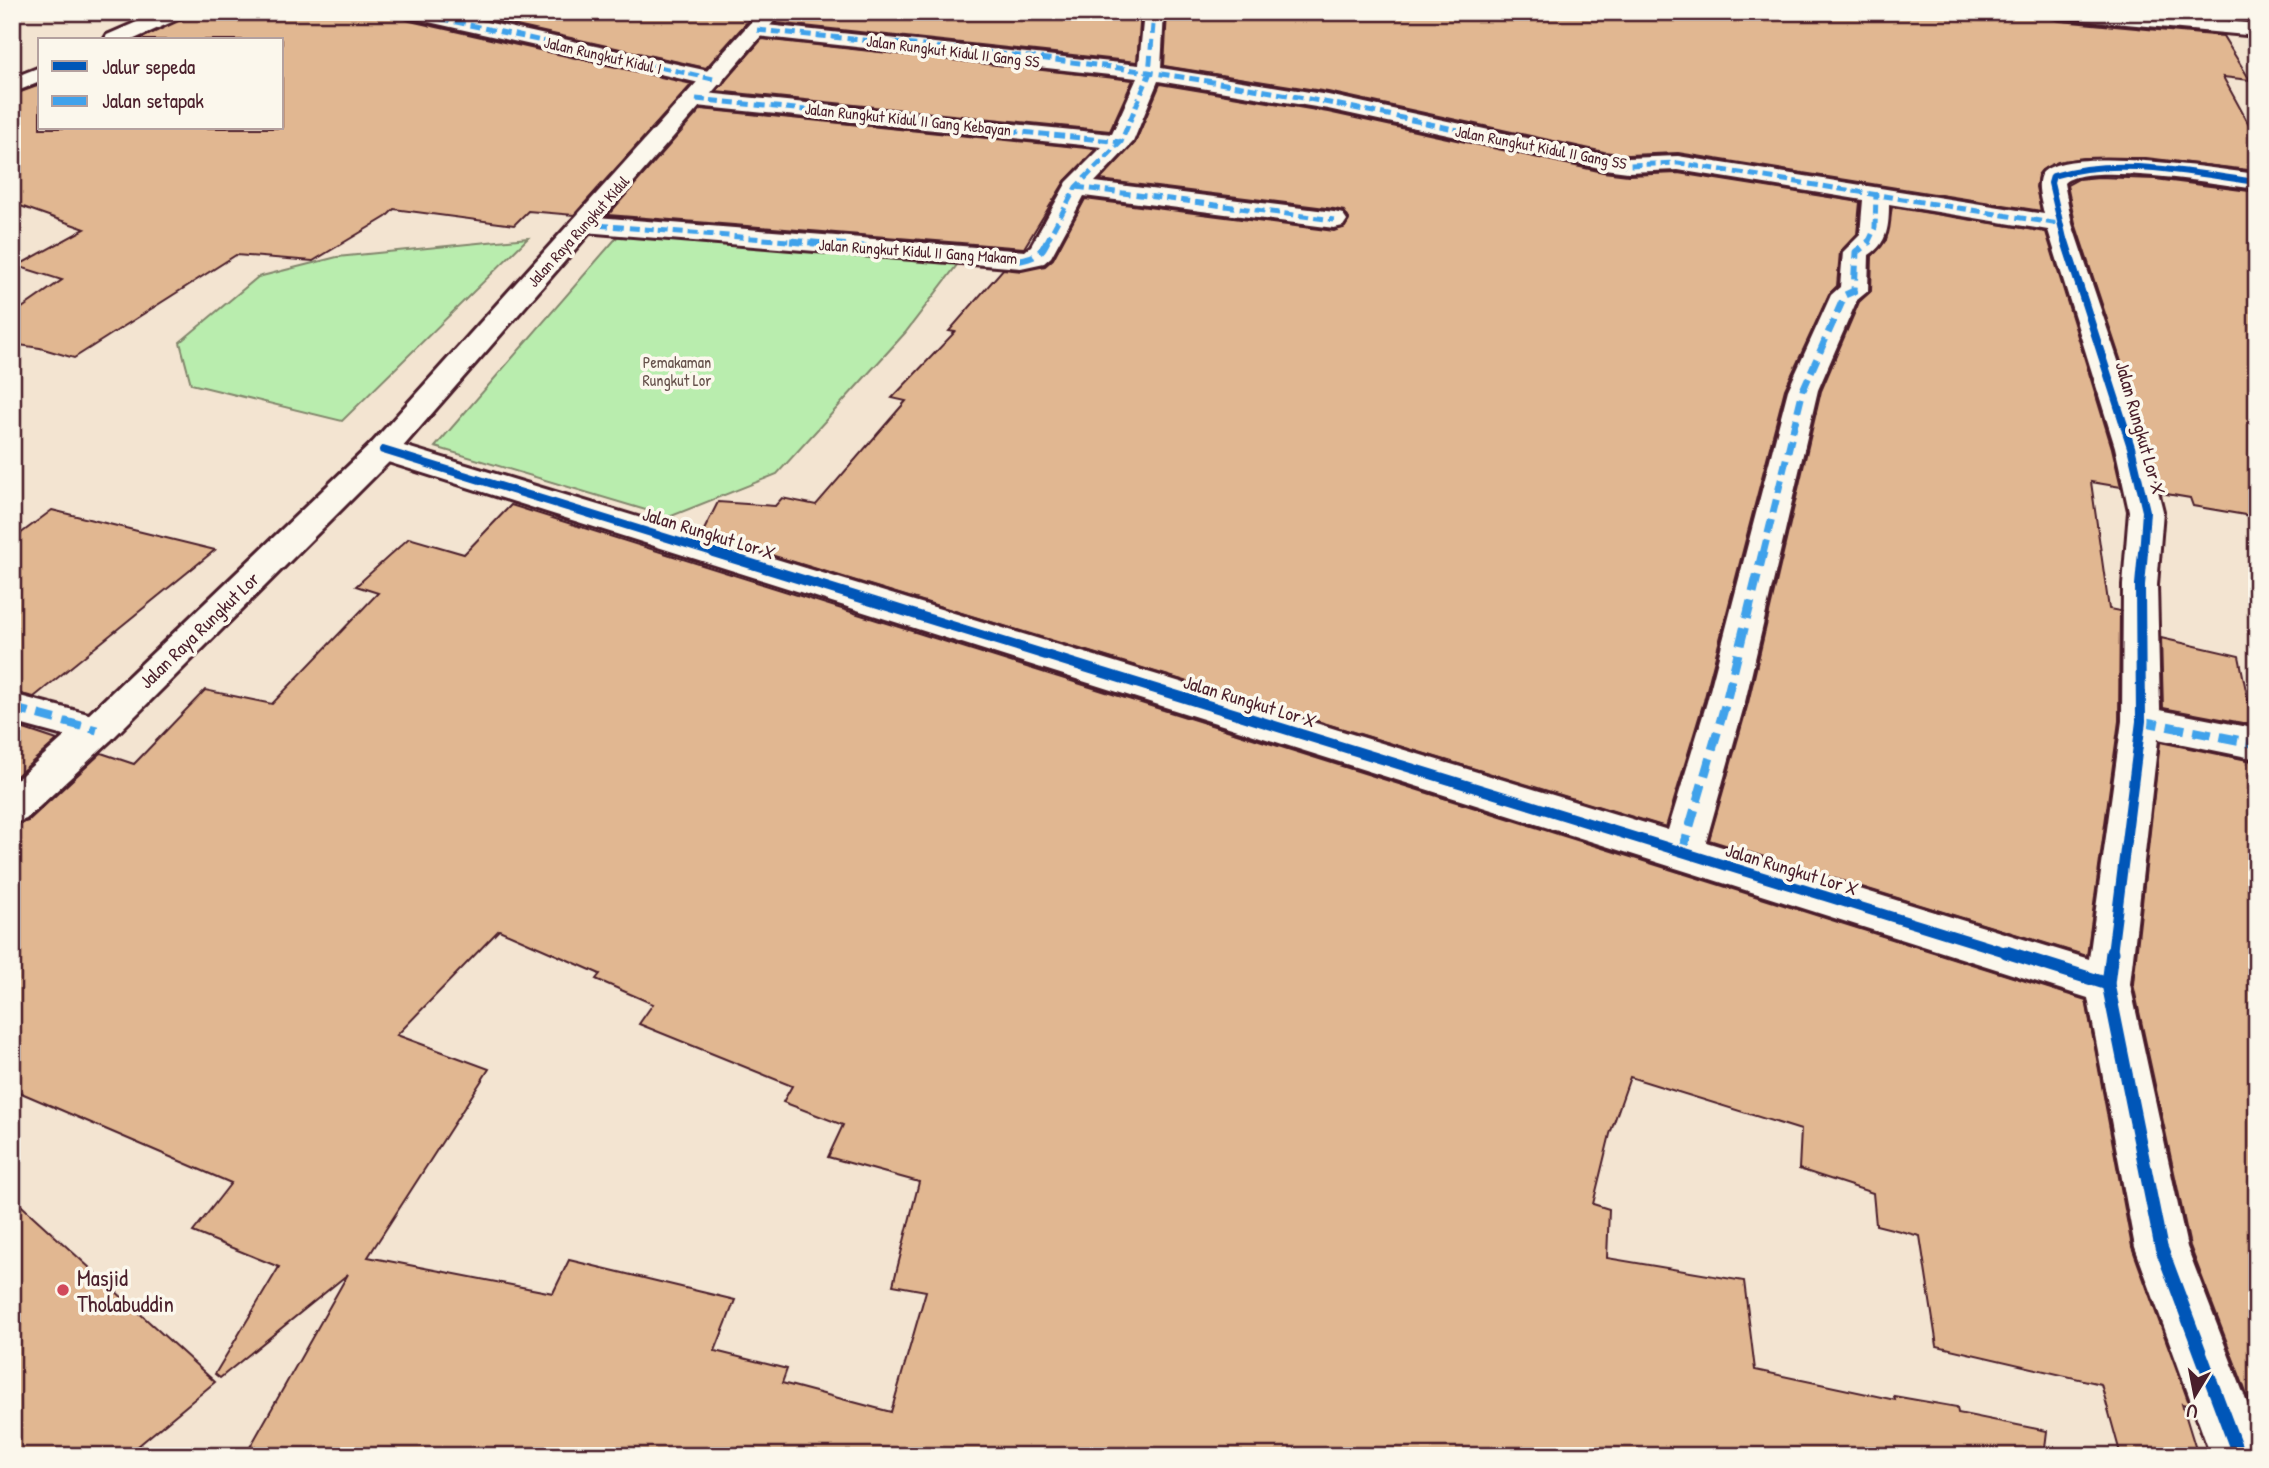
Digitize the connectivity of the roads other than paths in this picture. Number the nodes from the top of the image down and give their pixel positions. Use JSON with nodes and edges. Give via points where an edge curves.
{"nodes":[{"id":1,"x":178,"y":12,"type":"edge"},
{"id":2,"x":411,"y":12,"type":"edge"},
{"id":3,"x":1154,"y":12,"type":"edge"},
{"id":4,"x":2060,"y":12,"type":"edge"},
{"id":5,"x":765,"y":21,"type":"edge"},
{"id":6,"x":2257,"y":30,"type":"edge"},
{"id":7,"x":120,"y":38,"type":"edge"},
{"id":8,"x":38,"y":75,"type":"edge"},
{"id":9,"x":1149,"y":75,"type":"junction"},
{"id":10,"x":12,"y":86,"type":"edge"},
{"id":11,"x":704,"y":89,"type":"junction"},
{"id":12,"x":1121,"y":142,"type":"junction"},
{"id":13,"x":2257,"y":183,"type":"edge"},
{"id":14,"x":1076,"y":187,"type":"junction"},
{"id":15,"x":1875,"y":194,"type":"junction"},
{"id":16,"x":1334,"y":220,"type":"dead end"},
{"id":17,"x":584,"y":224,"type":"junction"},
{"id":18,"x":2059,"y":224,"type":"junction"},
{"id":19,"x":383,"y":450,"type":"junction"},
{"id":20,"x":12,"y":708,"type":"edge"},
{"id":21,"x":2141,"y":721,"type":"junction"},
{"id":22,"x":97,"y":730,"type":"junction"},
{"id":23,"x":2257,"y":744,"type":"edge"},
{"id":24,"x":12,"y":808,"type":"edge"},
{"id":25,"x":1682,"y":853,"type":"junction"},
{"id":26,"x":2108,"y":984,"type":"junction"},
{"id":27,"x":2239,"y":1456,"type":"edge"}],
"edges":[{"from":1,"to":7,"type":"street"},
{"from":2,"to":11,"type":"street","name":"Jalan Rungkut Kidul I"},
{"from":3,"to":9,"type":"street"},
{"from":4,"to":6,"type":"street"},
{"from":5,"to":9,"type":"street","name":"Jalan Rungkut Kidul II Gang SS","via":[[893,43]]},
{"from":5,"to":11,"type":"street","name":"Jalan Raya Rungkut Kidul"},
{"from":8,"to":10,"type":"street"},
{"from":9,"to":12,"type":"street","name":"Jalan Rungkut Kidul II Gang Makam"},
{"from":9,"to":15,"type":"street","name":"Jalan Rungkut Kidul II Gang SS","via":[[1290,95],[1604,162],[1671,162]]},
{"from":11,"to":12,"type":"street","name":"Jalan Rungkut Kidul II Gang Kebayan"},
{"from":11,"to":17,"type":"street","name":"Jalan Raya Rungkut Kidul"},
{"from":12,"to":14,"type":"street","name":"Jalan Rungkut Kidul II Gang Makam"},
{"from":13,"to":18,"type":"street","name":"Jalan Rungkut Lor X","via":[[2135,169],[2077,169],[2053,176]]},
{"from":14,"to":16,"type":"street"},
{"from":14,"to":17,"type":"street","name":"Jalan Rungkut Kidul II Gang Makam","via":[[1042,251],[1021,260]]},
{"from":15,"to":18,"type":"street","name":"Jalan Rungkut Kidul II Gang SS"},
{"from":15,"to":25,"type":"street","via":[[1874,238],[1856,252],[1853,291],[1845,295],[1804,390],[1726,702]]},
{"from":17,"to":19,"type":"street","name":"Jalan Raya Rungkut Kidul"},
{"from":18,"to":21,"type":"street","name":"Jalan Rungkut Lor X","via":[[2131,447],[2146,511],[2140,585]]},
{"from":19,"to":22,"type":"street","name":"Jalan Raya Rungkut Lor"},
{"from":19,"to":25,"type":"street","name":"Jalan Rungkut Lor X"},
{"from":20,"to":22,"type":"street"},
{"from":21,"to":23,"type":"street"},
{"from":21,"to":26,"type":"street","name":"Jalan Rungkut Lor X"},
{"from":22,"to":24,"type":"street","name":"Jalan Raya Rungkut Lor"},
{"from":25,"to":26,"type":"street","name":"Jalan Rungkut Lor X"},
{"from":26,"to":27,"type":"street","name":"Jalan Rungkut Lor X","via":[[2161,1247]]}]}
